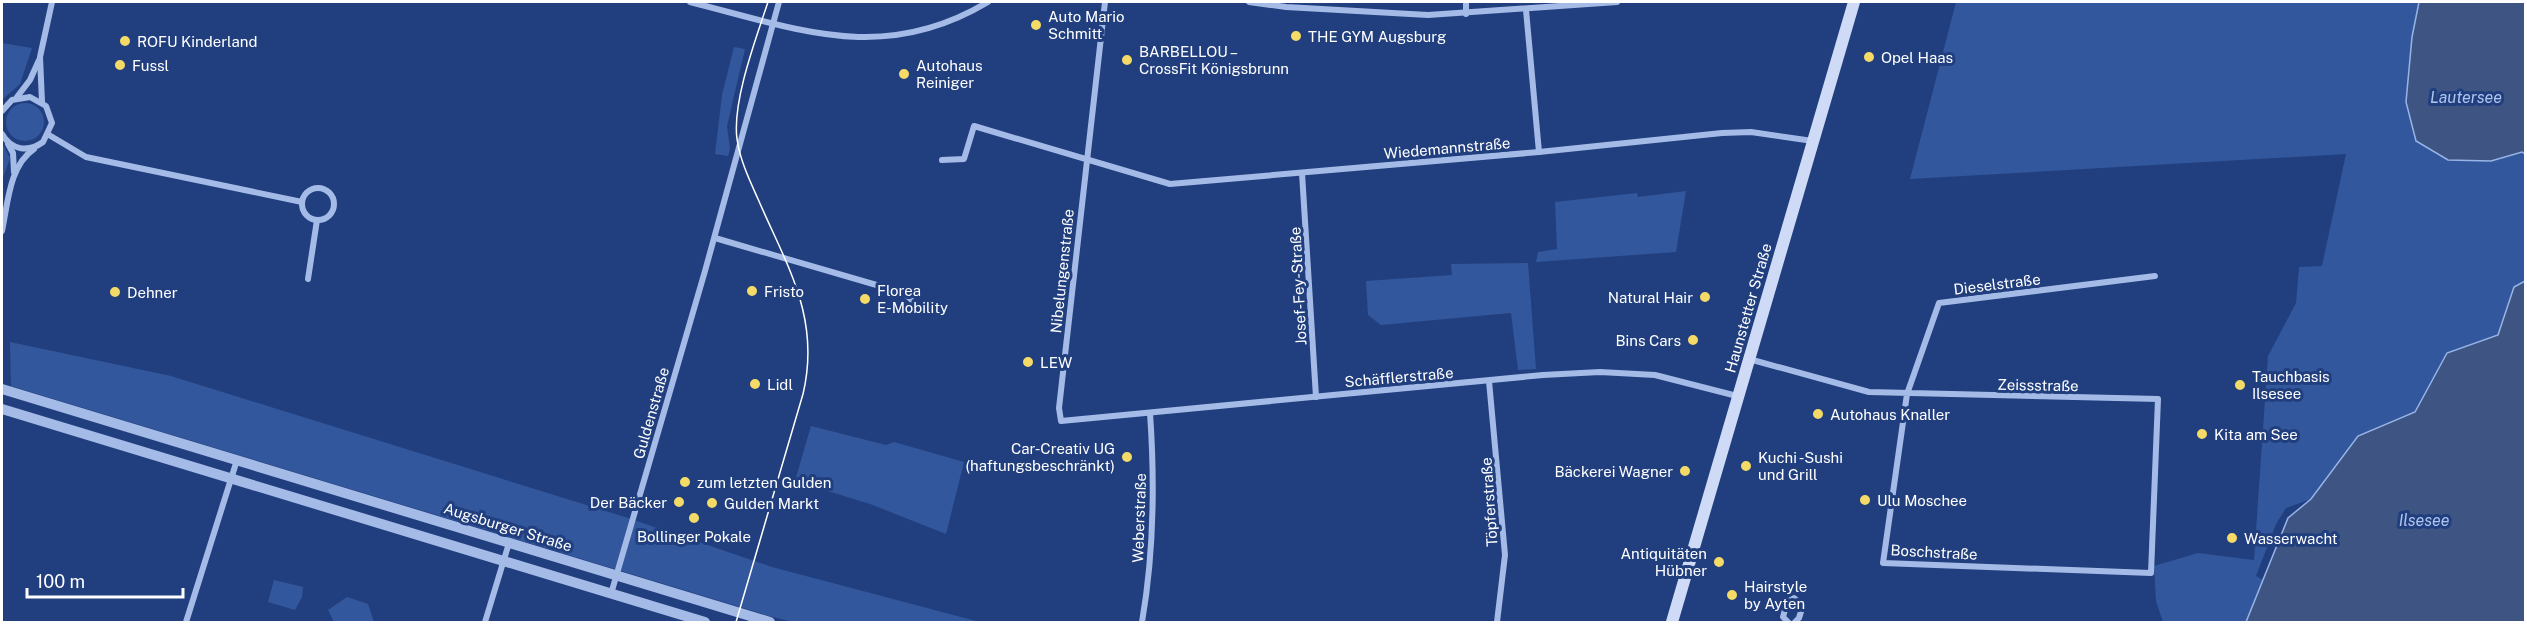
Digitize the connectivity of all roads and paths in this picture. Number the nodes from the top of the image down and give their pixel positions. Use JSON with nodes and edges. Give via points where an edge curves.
{"nodes":[{"id":1,"x":52,"y":2,"type":"edge"},
{"id":2,"x":690,"y":2,"type":"edge"},
{"id":3,"x":779,"y":2,"type":"edge"},
{"id":4,"x":988,"y":2,"type":"edge"},
{"id":5,"x":1105,"y":2,"type":"edge"},
{"id":6,"x":1249,"y":2,"type":"edge"},
{"id":7,"x":1466,"y":2,"type":"edge"},
{"id":8,"x":1617,"y":2,"type":"edge"},
{"id":9,"x":1854,"y":2,"type":"edge"},
{"id":10,"x":1526,"y":10,"type":"junction"},
{"id":11,"x":1466,"y":14,"type":"junction"},
{"id":12,"x":773,"y":23,"type":"junction"},
{"id":13,"x":40,"y":57,"type":"junction"},
{"id":14,"x":18,"y":97,"type":"junction"},
{"id":15,"x":42,"y":102,"type":"junction"},
{"id":16,"x":2,"y":111,"type":"edge"},
{"id":17,"x":2,"y":134,"type":"edge"},
{"id":18,"x":49,"y":135,"type":"junction"},
{"id":19,"x":6,"y":141,"type":"junction"},
{"id":20,"x":1813,"y":141,"type":"junction"},
{"id":21,"x":40,"y":145,"type":"junction"},
{"id":22,"x":1539,"y":152,"type":"junction"},
{"id":23,"x":1086,"y":159,"type":"junction"},
{"id":24,"x":942,"y":160,"type":"dead end"},
{"id":25,"x":1302,"y":173,"type":"junction"},
{"id":26,"x":15,"y":175,"type":"junction"},
{"id":27,"x":302,"y":201,"type":"junction"},
{"id":28,"x":317,"y":220,"type":"junction"},
{"id":29,"x":2,"y":231,"type":"edge"},
{"id":30,"x":715,"y":238,"type":"junction"},
{"id":31,"x":2155,"y":276,"type":"dead end"},
{"id":32,"x":308,"y":279,"type":"dead end"},
{"id":33,"x":914,"y":302,"type":"dead end"},
{"id":34,"x":1749,"y":359,"type":"junction"},
{"id":35,"x":1489,"y":381,"type":"junction"},
{"id":36,"x":2,"y":389,"type":"edge"},
{"id":37,"x":1907,"y":394,"type":"junction"},
{"id":38,"x":1737,"y":396,"type":"junction"},
{"id":39,"x":1316,"y":397,"type":"junction"},
{"id":40,"x":2,"y":409,"type":"edge"},
{"id":41,"x":1150,"y":413,"type":"junction"},
{"id":42,"x":1061,"y":421,"type":"joint"},
{"id":43,"x":237,"y":460,"type":"junction"},
{"id":44,"x":231,"y":479,"type":"junction"},
{"id":45,"x":509,"y":543,"type":"junction"},
{"id":46,"x":503,"y":561,"type":"junction"},
{"id":47,"x":2151,"y":573,"type":"joint"},
{"id":48,"x":616,"y":575,"type":"junction"},
{"id":49,"x":610,"y":594,"type":"junction"},
{"id":50,"x":186,"y":622,"type":"edge"},
{"id":51,"x":485,"y":622,"type":"edge"},
{"id":52,"x":705,"y":622,"type":"edge"},
{"id":53,"x":770,"y":622,"type":"edge"},
{"id":54,"x":1142,"y":622,"type":"edge"},
{"id":55,"x":1497,"y":622,"type":"edge"},
{"id":56,"x":1672,"y":622,"type":"edge"},
{"id":57,"x":1787,"y":622,"type":"edge"},
{"id":58,"x":1795,"y":622,"type":"edge"}],
"edges":[{"from":1,"to":13,"type":"street"},
{"from":2,"to":12,"type":"street"},
{"from":3,"to":12,"type":"street","name":"Guldenstraße"},
{"from":4,"to":12,"type":"street","via":[[940,25],[878,37],[828,36]]},
{"from":5,"to":23,"type":"street","name":"Nibelungenstraße"},
{"from":6,"to":11,"type":"street","via":[[1365,13]]},
{"from":7,"to":11,"type":"street"},
{"from":8,"to":10,"type":"street"},
{"from":9,"to":20,"type":"main road","name":"Haunstetter Straße"},
{"from":10,"to":11,"type":"street"},
{"from":10,"to":22,"type":"street"},
{"from":12,"to":30,"type":"street","name":"Guldenstraße"},
{"from":13,"to":14,"type":"street"},
{"from":13,"to":15,"type":"street"},
{"from":14,"to":15,"type":"street"},
{"from":14,"to":16,"type":"street"},
{"from":15,"to":18,"type":"street","via":[[51,117]]},
{"from":17,"to":19,"type":"street"},
{"from":18,"to":21,"type":"street"},
{"from":18,"to":27,"type":"street","via":[[86,157]]},
{"from":19,"to":21,"type":"street","via":[[22,149]]},
{"from":19,"to":26,"type":"street","via":[[13,153]]},
{"from":20,"to":22,"type":"street","name":"Wiedemannstraße","via":[[1751,132],[1722,133]]},
{"from":20,"to":34,"type":"main road","name":"Haunstetter Straße"},
{"from":21,"to":26,"type":"street","via":[[23,157]]},
{"from":22,"to":25,"type":"street","name":"Wiedemannstraße"},
{"from":23,"to":24,"type":"street","via":[[974,126],[964,159]]},
{"from":23,"to":25,"type":"street","name":"Wiedemannstraße","via":[[1170,184]]},
{"from":23,"to":42,"type":"street","name":"Nibelungenstraße","via":[[1059,408]]},
{"from":25,"to":39,"type":"street","name":"Josef-Fey-Straße"},
{"from":26,"to":29,"type":"street"},
{"from":27,"to":28,"type":"street","via":[[307,216]]},
{"from":27,"to":28,"type":"street","via":[[312,189],[323,189],[332,195],[334,210],[327,218]]},
{"from":28,"to":32,"type":"street"},
{"from":30,"to":33,"type":"street","via":[[904,293]]},
{"from":30,"to":48,"type":"street","name":"Guldenstraße"},
{"from":31,"to":37,"type":"street","name":"Dieselstraße","via":[[1939,303]]},
{"from":34,"to":37,"type":"street","name":"Zeissstraße","via":[[1869,392]]},
{"from":34,"to":38,"type":"main road","name":"Haunstetter Straße"},
{"from":35,"to":38,"type":"street","name":"Schäfflerstraße","via":[[1580,373],[1644,375]]},
{"from":35,"to":39,"type":"street","name":"Schäfflerstraße"},
{"from":35,"to":55,"type":"street","name":"Töpferstraße","via":[[1505,555]]},
{"from":36,"to":43,"type":"street","name":"Augsburger Straße"},
{"from":37,"to":47,"type":"street","name":"Zeissstraße","via":[[2158,399]]},
{"from":37,"to":47,"type":"street","name":"Boschstraße","via":[[1883,563]]},
{"from":38,"to":56,"type":"main road","name":"Haunstetter Straße"},
{"from":39,"to":41,"type":"street","name":"Schäfflerstraße"},
{"from":40,"to":44,"type":"street"},
{"from":41,"to":42,"type":"street","name":"Schäfflerstraße"},
{"from":41,"to":54,"type":"street","name":"Weberstraße","via":[[1154,494]]},
{"from":43,"to":44,"type":"street"},
{"from":43,"to":45,"type":"street","name":"Augsburger Straße"},
{"from":44,"to":46,"type":"street"},
{"from":44,"to":50,"type":"street"},
{"from":45,"to":46,"type":"street"},
{"from":45,"to":48,"type":"street","name":"Augsburger Straße"},
{"from":46,"to":49,"type":"street"},
{"from":46,"to":51,"type":"street"},
{"from":48,"to":49,"type":"street","name":"Guldenstraße"},
{"from":48,"to":53,"type":"street","name":"Augsburger Straße"},
{"from":49,"to":52,"type":"street"},
{"from":57,"to":58,"type":"street","via":[[1783,612],[1787,602],[1794,598],[1803,605]]}]}
